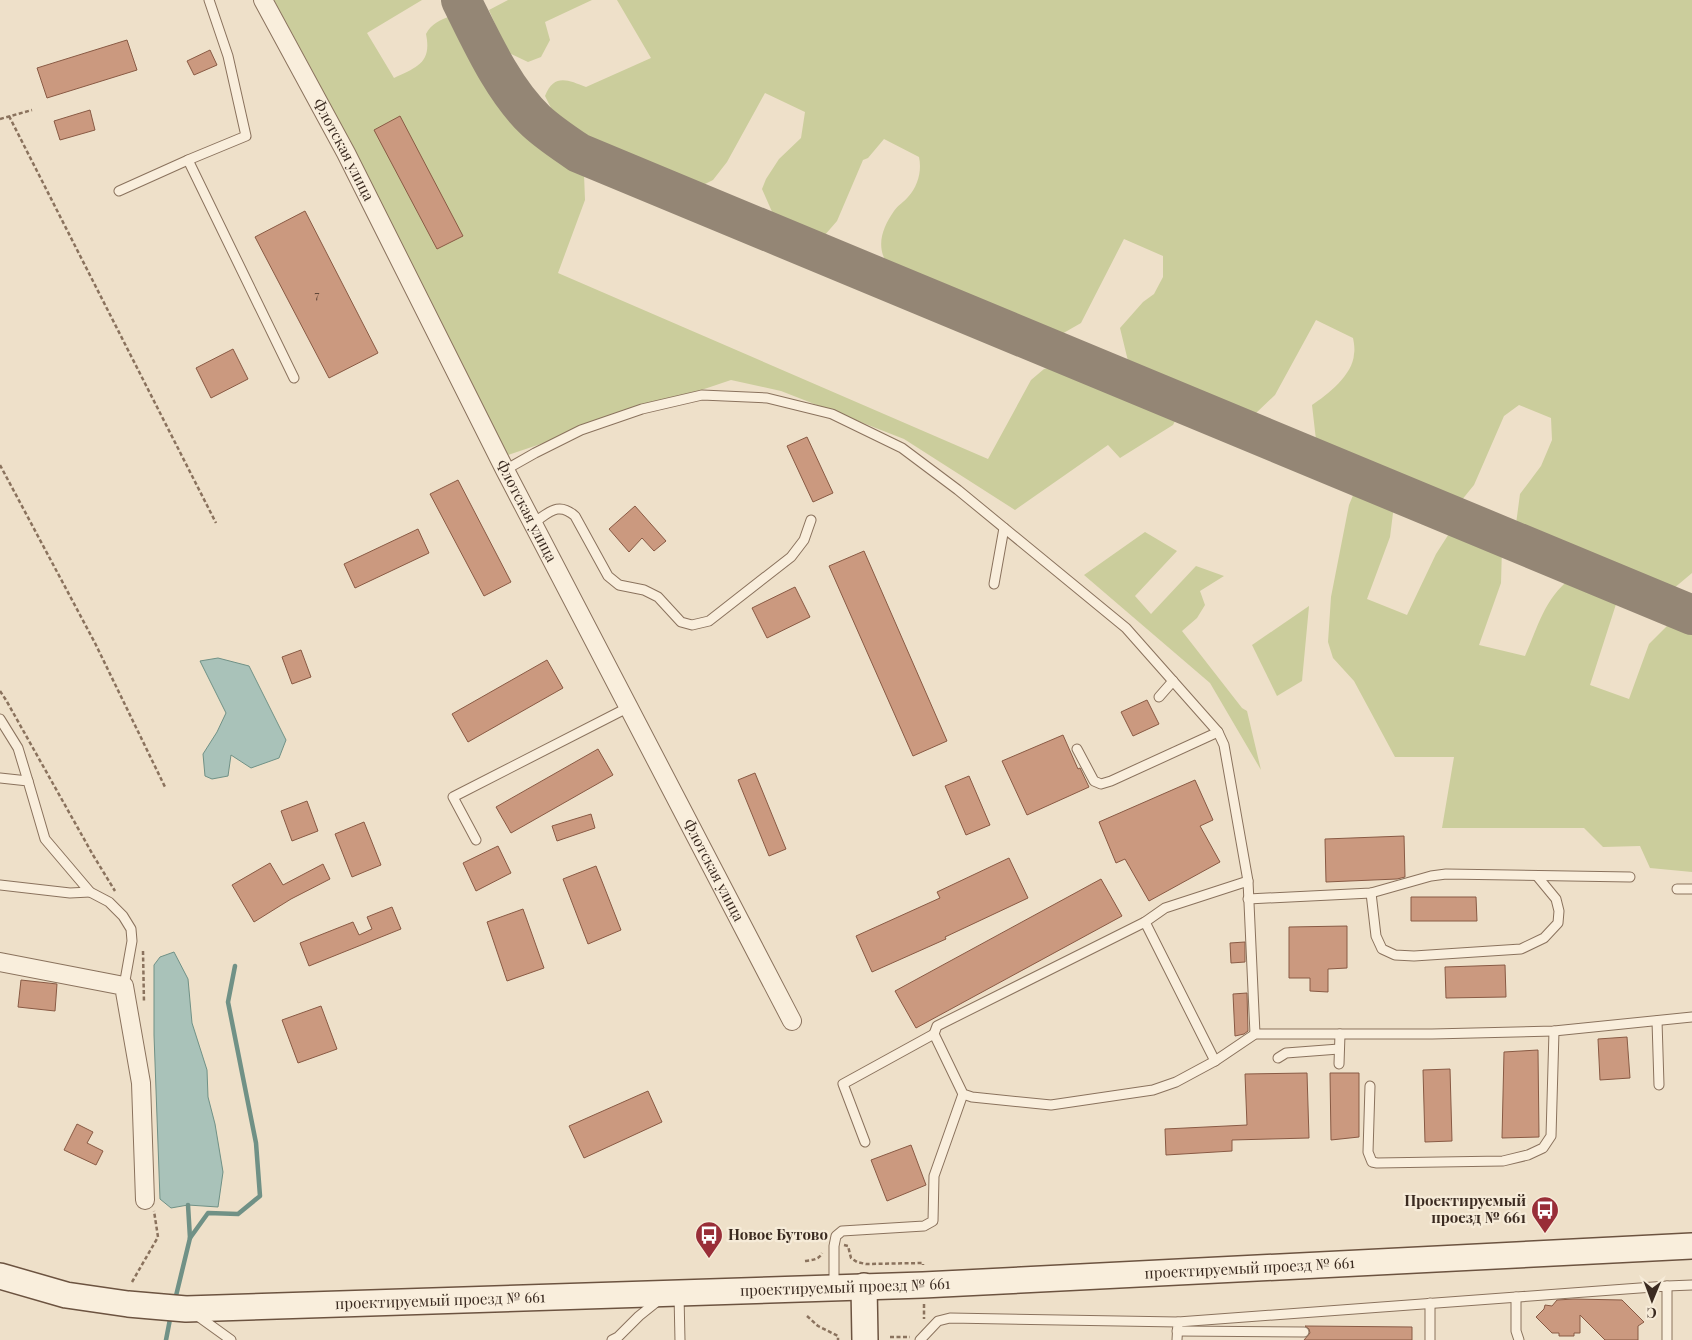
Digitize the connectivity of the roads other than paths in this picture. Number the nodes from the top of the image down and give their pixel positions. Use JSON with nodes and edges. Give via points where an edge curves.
{"nodes":[{"id":1,"x":209,"y":0,"type":"edge"},
{"id":2,"x":263,"y":0,"type":"edge"},
{"id":3,"x":188,"y":160,"type":"junction"},
{"id":4,"x":119,"y":191,"type":"dead end"},
{"id":5,"x":294,"y":378,"type":"dead end"},
{"id":6,"x":505,"y":470,"type":"junction"},
{"id":7,"x":811,"y":520,"type":"dead end"},
{"id":8,"x":533,"y":523,"type":"junction"},
{"id":9,"x":1004,"y":528,"type":"junction"},
{"id":10,"x":994,"y":584,"type":"dead end"},
{"id":11,"x":1173,"y":681,"type":"junction"},
{"id":12,"x":1159,"y":698,"type":"dead end"},
{"id":13,"x":629,"y":707,"type":"junction"},
{"id":14,"x":0,"y":719,"type":"edge"},
{"id":15,"x":1218,"y":732,"type":"junction"},
{"id":16,"x":1077,"y":748,"type":"dead end"},
{"id":17,"x":0,"y":778,"type":"edge"},
{"id":18,"x":28,"y":781,"type":"junction"},
{"id":19,"x":476,"y":840,"type":"dead end"},
{"id":20,"x":1537,"y":876,"type":"junction"},
{"id":21,"x":1630,"y":877,"type":"dead end"},
{"id":22,"x":1248,"y":882,"type":"junction"},
{"id":23,"x":0,"y":885,"type":"edge"},
{"id":24,"x":1677,"y":888,"type":"dead end"},
{"id":25,"x":1692,"y":889,"type":"edge"},
{"id":26,"x":90,"y":892,"type":"junction"},
{"id":27,"x":1371,"y":893,"type":"junction"},
{"id":28,"x":1248,"y":899,"type":"junction"},
{"id":29,"x":1146,"y":922,"type":"junction"},
{"id":30,"x":0,"y":962,"type":"edge"},
{"id":31,"x":124,"y":986,"type":"junction"},
{"id":32,"x":1692,"y":1017,"type":"edge"},
{"id":33,"x":792,"y":1021,"type":"dead end"},
{"id":34,"x":1657,"y":1021,"type":"junction"},
{"id":35,"x":1554,"y":1031,"type":"junction"},
{"id":36,"x":934,"y":1034,"type":"junction"},
{"id":37,"x":1255,"y":1034,"type":"junction"},
{"id":38,"x":1340,"y":1034,"type":"junction"},
{"id":39,"x":1339,"y":1049,"type":"junction"},
{"id":40,"x":1278,"y":1058,"type":"dead end"},
{"id":41,"x":1215,"y":1061,"type":"junction"},
{"id":42,"x":1339,"y":1064,"type":"dead end"},
{"id":43,"x":1659,"y":1085,"type":"dead end"},
{"id":44,"x":1370,"y":1086,"type":"dead end"},
{"id":45,"x":963,"y":1094,"type":"junction"},
{"id":46,"x":865,"y":1142,"type":"dead end"},
{"id":47,"x":145,"y":1200,"type":"dead end"},
{"id":48,"x":1692,"y":1246,"type":"edge"},
{"id":49,"x":0,"y":1276,"type":"edge"},
{"id":50,"x":1692,"y":1285,"type":"edge"},
{"id":51,"x":864,"y":1286,"type":"junction"},
{"id":52,"x":1667,"y":1286,"type":"junction"},
{"id":53,"x":834,"y":1288,"type":"junction"},
{"id":54,"x":675,"y":1292,"type":"junction"},
{"id":55,"x":1516,"y":1297,"type":"junction"},
{"id":56,"x":1430,"y":1303,"type":"junction"},
{"id":57,"x":186,"y":1309,"type":"junction"},
{"id":58,"x":1177,"y":1331,"type":"edge"},
{"id":59,"x":1304,"y":1332,"type":"dead end"},
{"id":60,"x":231,"y":1340,"type":"edge"},
{"id":61,"x":612,"y":1340,"type":"edge"},
{"id":62,"x":680,"y":1340,"type":"edge"},
{"id":63,"x":865,"y":1340,"type":"edge"},
{"id":64,"x":920,"y":1340,"type":"edge"},
{"id":65,"x":1430,"y":1340,"type":"edge"},
{"id":66,"x":1519,"y":1340,"type":"edge"},
{"id":67,"x":1667,"y":1340,"type":"edge"}],
"edges":[{"from":1,"to":3,"type":"lane","via":[[228,56],[246,136]]},
{"from":2,"to":6,"type":"street","name":"Флотская улица","via":[[346,153]]},
{"from":3,"to":4,"type":"lane"},
{"from":3,"to":5,"type":"lane"},
{"from":6,"to":8,"type":"street","name":"Флотская улица"},
{"from":6,"to":9,"type":"lane","via":[[581,430],[642,409],[702,395],[767,398],[832,414],[902,448]]},
{"from":7,"to":8,"type":"lane","via":[[804,540],[791,557],[709,622],[692,625],[681,622],[658,597],[644,590],[619,585],[608,576],[575,516],[567,509],[559,508]]},
{"from":8,"to":13,"type":"street","name":"Флотская улица"},
{"from":9,"to":10,"type":"lane"},
{"from":9,"to":11,"type":"lane","via":[[1126,628]]},
{"from":11,"to":12,"type":"lane"},
{"from":11,"to":15,"type":"lane"},
{"from":13,"to":19,"type":"lane","via":[[453,798]]},
{"from":13,"to":33,"type":"street","name":"Флотская улица"},
{"from":14,"to":18,"type":"lane","via":[[18,748]]},
{"from":15,"to":16,"type":"lane","via":[[1101,784],[1094,781]]},
{"from":15,"to":22,"type":"lane","via":[[1224,745]]},
{"from":17,"to":18,"type":"lane"},
{"from":18,"to":26,"type":"lane","via":[[45,839]]},
{"from":20,"to":21,"type":"lane"},
{"from":20,"to":27,"type":"lane","via":[[1446,874]]},
{"from":20,"to":27,"type":"lane","via":[[1556,899],[1558,923],[1544,938],[1521,949],[1395,956],[1382,949],[1376,936]]},
{"from":22,"to":28,"type":"lane"},
{"from":22,"to":29,"type":"lane","via":[[1165,908]]},
{"from":23,"to":26,"type":"lane","via":[[70,893]]},
{"from":24,"to":25,"type":"lane"},
{"from":26,"to":31,"type":"lane","via":[[109,902],[131,929]]},
{"from":27,"to":28,"type":"lane"},
{"from":28,"to":37,"type":"lane"},
{"from":29,"to":36,"type":"lane","via":[[937,1026]]},
{"from":29,"to":41,"type":"lane"},
{"from":30,"to":31,"type":"street"},
{"from":31,"to":47,"type":"street","via":[[142,1083]]},
{"from":32,"to":34,"type":"lane"},
{"from":34,"to":35,"type":"lane"},
{"from":34,"to":43,"type":"lane"},
{"from":35,"to":38,"type":"lane"},
{"from":35,"to":44,"type":"lane","via":[[1551,1136],[1543,1148],[1528,1155],[1503,1161],[1372,1162],[1368,1152]]},
{"from":36,"to":45,"type":"lane"},
{"from":36,"to":46,"type":"lane","via":[[843,1084]]},
{"from":37,"to":38,"type":"lane"},
{"from":37,"to":41,"type":"lane"},
{"from":38,"to":39,"type":"lane"},
{"from":39,"to":40,"type":"lane","via":[[1286,1053]]},
{"from":39,"to":42,"type":"lane"},
{"from":41,"to":45,"type":"lane","via":[[1153,1090],[1051,1105]]},
{"from":45,"to":53,"type":"lane","via":[[934,1176],[933,1221],[924,1226],[842,1230],[836,1236],[834,1246]]},
{"from":48,"to":51,"type":"main road","name":"проектируемый проезд № 661"},
{"from":49,"to":57,"type":"main road","name":"проектируемый проезд № 661","via":[[66,1295]]},
{"from":50,"to":52,"type":"lane"},
{"from":51,"to":53,"type":"main road","name":"проектируемый проезд № 661"},
{"from":51,"to":63,"type":"main road"},
{"from":52,"to":55,"type":"lane"},
{"from":52,"to":67,"type":"lane"},
{"from":53,"to":54,"type":"main road","name":"проектируемый проезд № 661"},
{"from":54,"to":57,"type":"main road","name":"проектируемый проезд № 661"},
{"from":54,"to":61,"type":"lane","via":[[638,1316]]},
{"from":54,"to":62,"type":"lane"},
{"from":55,"to":56,"type":"lane"},
{"from":55,"to":66,"type":"lane"},
{"from":56,"to":58,"type":"lane"},
{"from":56,"to":65,"type":"lane"},
{"from":57,"to":60,"type":"lane"},
{"from":58,"to":59,"type":"lane"},
{"from":58,"to":64,"type":"lane","via":[[950,1318],[938,1322]]}]}
